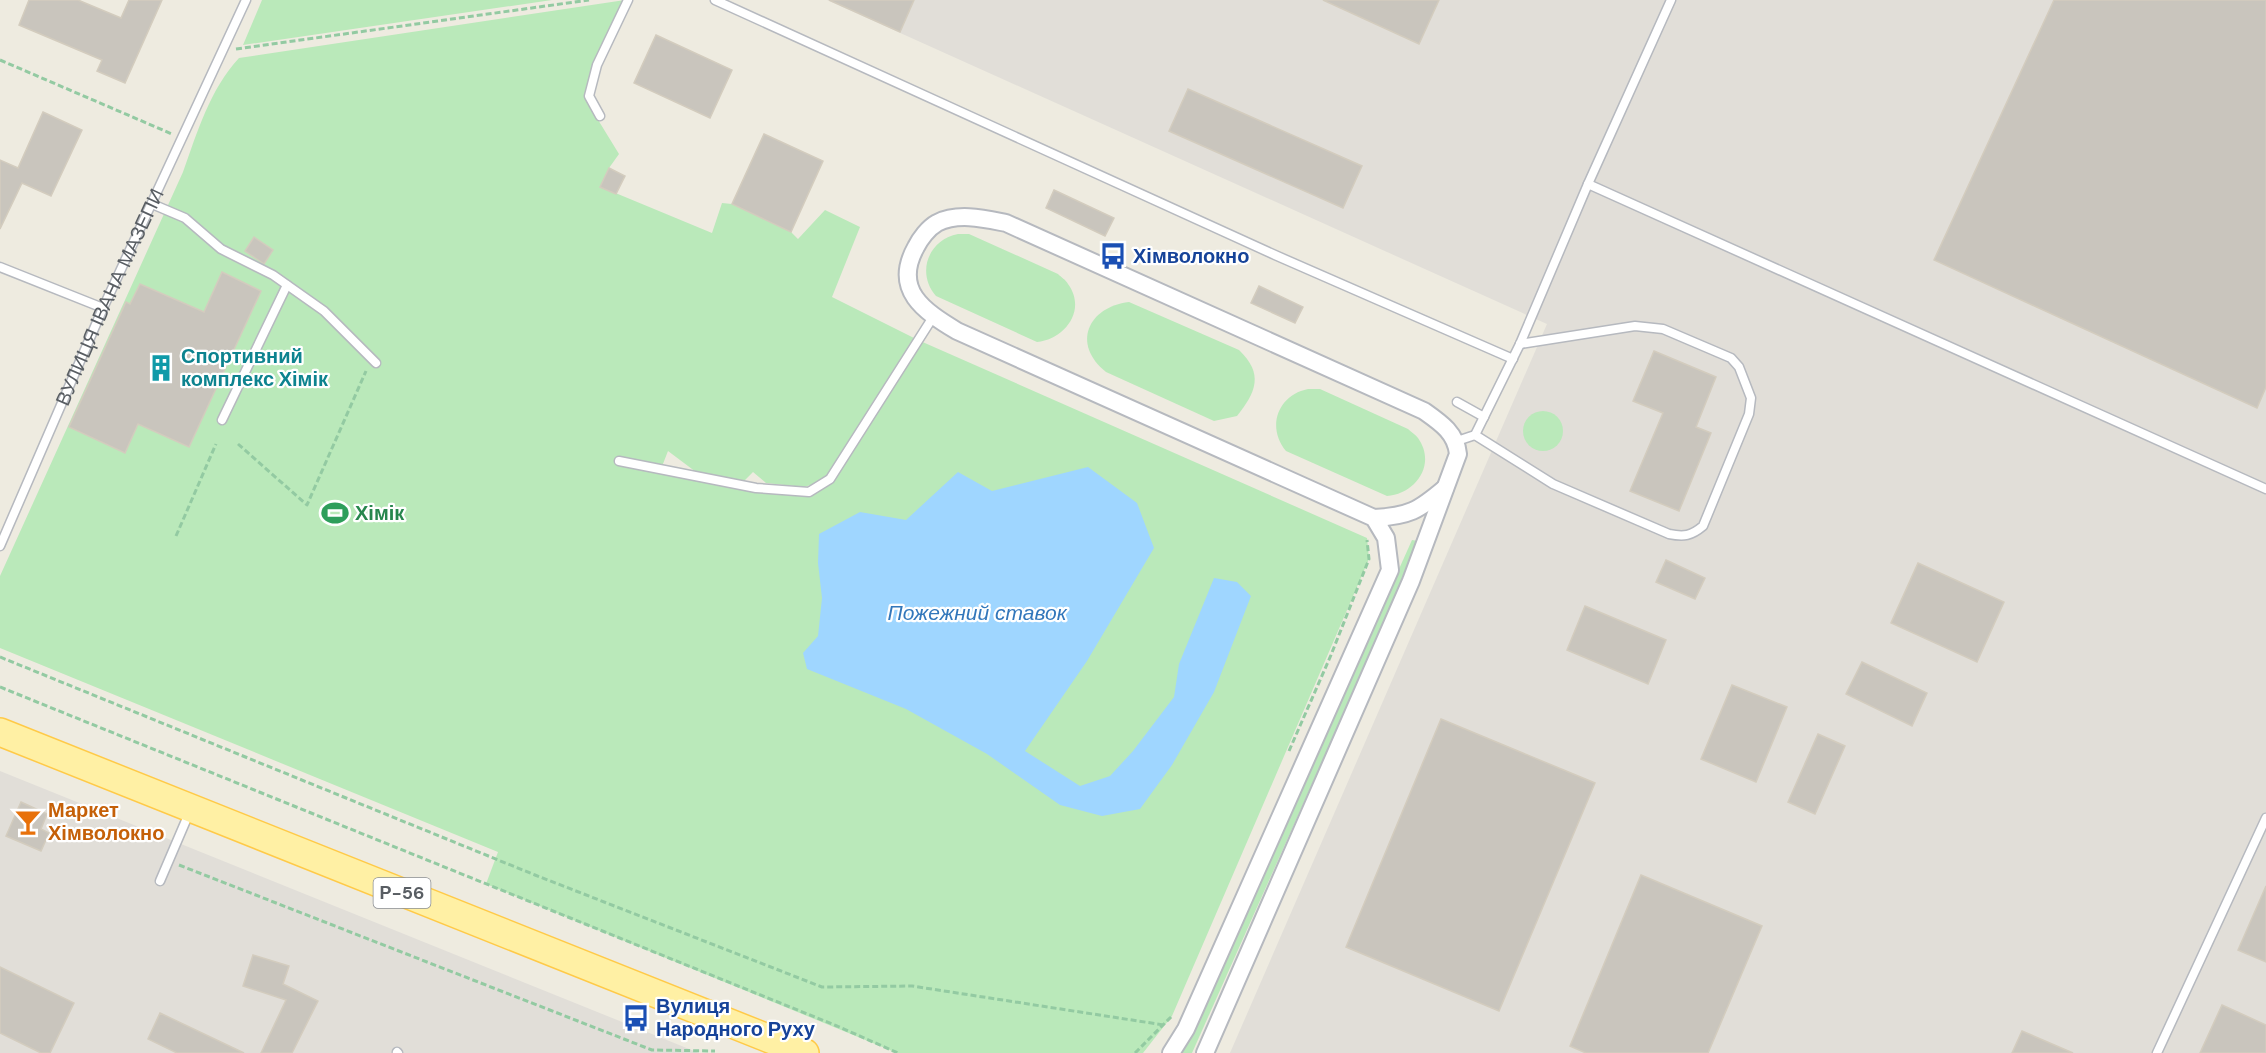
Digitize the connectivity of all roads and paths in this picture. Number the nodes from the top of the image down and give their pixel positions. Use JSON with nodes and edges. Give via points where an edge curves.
{"nodes":[{"id":1,"x":246,"y":0,"type":"edge"},
{"id":2,"x":589,"y":0,"type":"edge"},
{"id":3,"x":628,"y":0,"type":"edge"},
{"id":4,"x":715,"y":0,"type":"edge"},
{"id":5,"x":1671,"y":0,"type":"edge"},
{"id":6,"x":223,"y":51,"type":"junction"},
{"id":7,"x":0,"y":60,"type":"edge"},
{"id":8,"x":600,"y":116,"type":"dead end"},
{"id":9,"x":181,"y":138,"type":"junction"},
{"id":10,"x":1588,"y":184,"type":"junction"},
{"id":11,"x":152,"y":204,"type":"junction"},
{"id":12,"x":0,"y":267,"type":"edge"},
{"id":13,"x":287,"y":285,"type":"junction"},
{"id":14,"x":103,"y":308,"type":"junction"},
{"id":15,"x":933,"y":316,"type":"junction"},
{"id":16,"x":1520,"y":344,"type":"junction"},
{"id":17,"x":1513,"y":359,"type":"junction"},
{"id":18,"x":374,"y":361,"type":"joint"},
{"id":19,"x":1457,"y":402,"type":"dead end"},
{"id":20,"x":1484,"y":417,"type":"junction"},
{"id":21,"x":222,"y":420,"type":"dead end"},
{"id":22,"x":1475,"y":435,"type":"junction"},
{"id":23,"x":1457,"y":441,"type":"junction"},
{"id":24,"x":216,"y":444,"type":"dead end"},
{"id":25,"x":238,"y":444,"type":"dead end"},
{"id":26,"x":620,"y":461,"type":"dead end"},
{"id":27,"x":1445,"y":488,"type":"junction"},
{"id":28,"x":2266,"y":489,"type":"edge"},
{"id":29,"x":1374,"y":518,"type":"junction"},
{"id":30,"x":176,"y":536,"type":"dead end"},
{"id":31,"x":1367,"y":538,"type":"dead end"},
{"id":32,"x":0,"y":546,"type":"edge"},
{"id":33,"x":0,"y":657,"type":"edge"},
{"id":34,"x":0,"y":687,"type":"edge"},
{"id":35,"x":0,"y":732,"type":"edge"},
{"id":36,"x":1289,"y":751,"type":"dead end"},
{"id":37,"x":191,"y":807,"type":"junction"},
{"id":38,"x":2266,"y":818,"type":"edge"},
{"id":39,"x":169,"y":861,"type":"junction"},
{"id":40,"x":160,"y":880,"type":"dead end"},
{"id":41,"x":1177,"y":1006,"type":"dead end"},
{"id":42,"x":1164,"y":1025,"type":"junction"},
{"id":43,"x":715,"y":1051,"type":"dead end"},
{"id":44,"x":805,"y":1053,"type":"edge"},
{"id":45,"x":898,"y":1053,"type":"edge"},
{"id":46,"x":1135,"y":1053,"type":"edge"},
{"id":47,"x":1171,"y":1053,"type":"edge"},
{"id":48,"x":1205,"y":1053,"type":"edge"},
{"id":49,"x":2157,"y":1053,"type":"edge"}],
"edges":[{"from":1,"to":6,"type":"lane","name":"ВУЛИЦЯ ІВАНА МАЗЕПИ"},
{"from":2,"to":6,"type":"path"},
{"from":3,"to":8,"type":"lane","via":[[597,65],[589,96]]},
{"from":4,"to":17,"type":"lane"},
{"from":5,"to":10,"type":"lane"},
{"from":6,"to":9,"type":"lane","name":"ВУЛИЦЯ ІВАНА МАЗЕПИ"},
{"from":7,"to":9,"type":"path"},
{"from":9,"to":11,"type":"lane","name":"ВУЛИЦЯ ІВАНА МАЗЕПИ"},
{"from":10,"to":16,"type":"lane"},
{"from":10,"to":28,"type":"lane"},
{"from":11,"to":13,"type":"lane","via":[[185,218],[221,249]]},
{"from":11,"to":14,"type":"lane","name":"ВУЛИЦЯ ІВАНА МАЗЕПИ"},
{"from":12,"to":14,"type":"lane"},
{"from":13,"to":18,"type":"lane","via":[[324,311]]},
{"from":13,"to":21,"type":"lane"},
{"from":14,"to":32,"type":"lane","name":"ВУЛИЦЯ ІВАНА МАЗЕПИ"},
{"from":15,"to":23,"type":"street","via":[[918,303],[910,288],[911,255],[921,238],[937,223],[958,218],[1006,223],[1424,411],[1444,425]]},
{"from":15,"to":26,"type":"lane","via":[[830,479],[809,492],[756,488]]},
{"from":15,"to":29,"type":"street","via":[[978,341]]},
{"from":16,"to":17,"type":"lane"},
{"from":16,"to":22,"type":"lane","via":[[1635,326],[1663,329],[1731,358],[1739,367],[1751,398],[1749,414],[1703,526],[1682,537],[1669,534],[1553,484]]},
{"from":17,"to":20,"type":"lane"},
{"from":18,"to":25,"type":"path","via":[[307,505]]},
{"from":19,"to":20,"type":"lane"},
{"from":20,"to":22,"type":"lane"},
{"from":22,"to":23,"type":"lane"},
{"from":23,"to":27,"type":"street","via":[[1458,454]]},
{"from":24,"to":30,"type":"path"},
{"from":27,"to":29,"type":"street","via":[[1420,509],[1396,517]]},
{"from":27,"to":48,"type":"street","via":[[1411,581]]},
{"from":29,"to":47,"type":"street","via":[[1386,538],[1390,570],[1186,1029]]},
{"from":31,"to":36,"type":"path","via":[[1369,559]]},
{"from":33,"to":42,"type":"path","via":[[822,987],[912,986]]},
{"from":34,"to":45,"type":"path"},
{"from":35,"to":37,"type":"main road","number":"Р-56"},
{"from":37,"to":39,"type":"lane"},
{"from":37,"to":44,"type":"main road","number":"Р-56","via":[[766,1043]]},
{"from":38,"to":49,"type":"lane"},
{"from":39,"to":40,"type":"lane"},
{"from":39,"to":43,"type":"path","via":[[652,1050]]},
{"from":41,"to":42,"type":"path"},
{"from":42,"to":46,"type":"path"}]}
